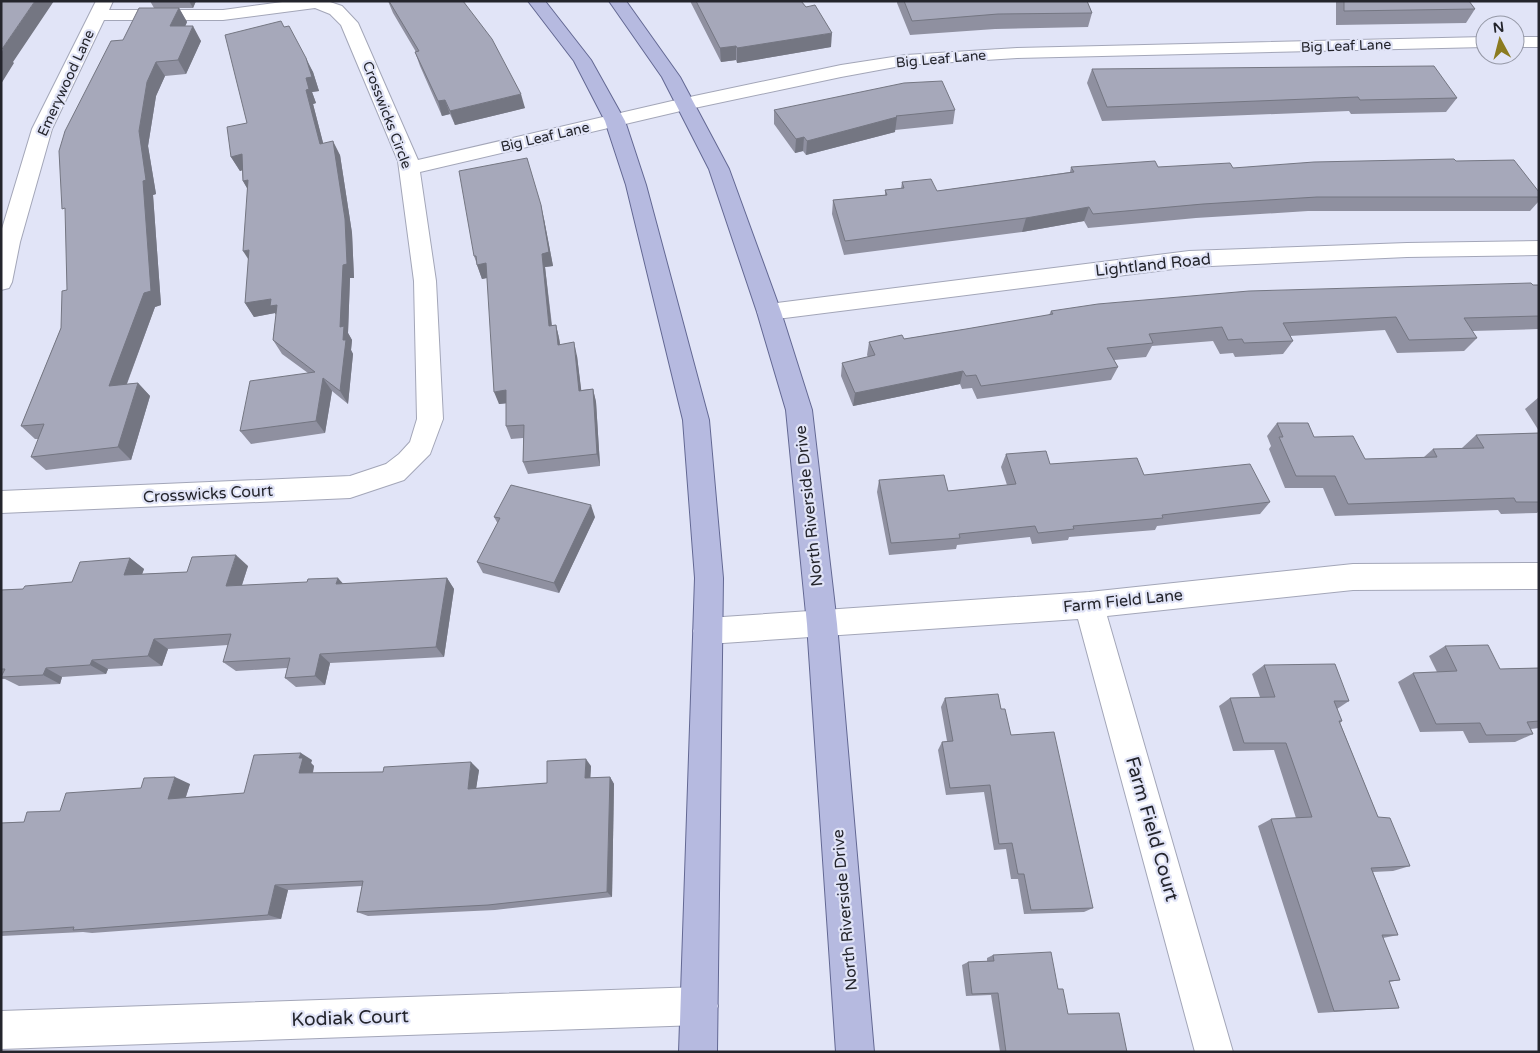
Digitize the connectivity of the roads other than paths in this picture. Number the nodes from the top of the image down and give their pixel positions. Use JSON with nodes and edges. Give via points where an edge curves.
{"nodes":[{"id":1,"x":536,"y":1,"type":"edge"},
{"id":2,"x":617,"y":1,"type":"edge"},
{"id":3,"x":101,"y":8,"type":"edge"},
{"id":4,"x":1475,"y":42,"type":"edge"},
{"id":5,"x":1525,"y":42,"type":"edge"},
{"id":6,"x":1539,"y":42,"type":"edge"},
{"id":7,"x":685,"y":104,"type":"junction"},
{"id":8,"x":615,"y":120,"type":"junction"},
{"id":9,"x":409,"y":168,"type":"junction"},
{"id":10,"x":1539,"y":248,"type":"edge"},
{"id":11,"x":1,"y":282,"type":"edge"},
{"id":12,"x":769,"y":312,"type":"junction"},
{"id":13,"x":408,"y":461,"type":"joint"},
{"id":14,"x":1,"y":502,"type":"edge"},
{"id":15,"x":1539,"y":576,"type":"edge"},
{"id":16,"x":1089,"y":606,"type":"junction"},
{"id":17,"x":822,"y":624,"type":"junction"},
{"id":18,"x":708,"y":631,"type":"junction"},
{"id":19,"x":699,"y":1006,"type":"junction"},
{"id":20,"x":1,"y":1030,"type":"edge"},
{"id":21,"x":698,"y":1052,"type":"edge"},
{"id":22,"x":855,"y":1052,"type":"edge"},
{"id":23,"x":1214,"y":1052,"type":"edge"}],
"edges":[{"from":1,"to":8,"type":"main road","via":[[582,60]]},
{"from":2,"to":7,"type":"main road","name":"North Riverside Drive","via":[[671,77]]},
{"from":3,"to":9,"type":"street","name":"Crosswicks Circle","via":[[223,15],[316,3],[336,10],[349,23]]},
{"from":3,"to":11,"type":"street","name":"Emerywood Lane","via":[[42,129],[9,242]]},
{"from":4,"to":7,"type":"street","name":"Big Leaf Lane","via":[[1017,53],[906,60]]},
{"from":5,"to":6,"type":"street"},
{"from":7,"to":8,"type":"street","name":"Big Leaf Lane"},
{"from":7,"to":12,"type":"main road","name":"North Riverside Drive","via":[[718,169]]},
{"from":8,"to":9,"type":"street","name":"Big Leaf Lane"},
{"from":8,"to":18,"type":"main road","via":[[636,185],[696,420],[709,578]]},
{"from":9,"to":13,"type":"street","name":"Crosswicks Circle","via":[[425,280],[430,419],[421,447]]},
{"from":10,"to":12,"type":"street","name":"Lightland Road","via":[[1189,259]]},
{"from":12,"to":17,"type":"main road","name":"North Riverside Drive","via":[[799,410]]},
{"from":13,"to":14,"type":"street","name":"Crosswicks Court","via":[[395,472],[350,487]]},
{"from":15,"to":16,"type":"street","name":"Farm Field Lane","via":[[1353,578]]},
{"from":16,"to":17,"type":"street","name":"Farm Field Lane"},
{"from":16,"to":23,"type":"street","name":"Farm Field Court"},
{"from":17,"to":18,"type":"street","name":"Farm Field Lane"},
{"from":17,"to":22,"type":"main road","name":"North Riverside Drive"},
{"from":18,"to":19,"type":"main road"},
{"from":19,"to":20,"type":"street","name":"Kodiak Court"},
{"from":19,"to":21,"type":"main road"}]}
